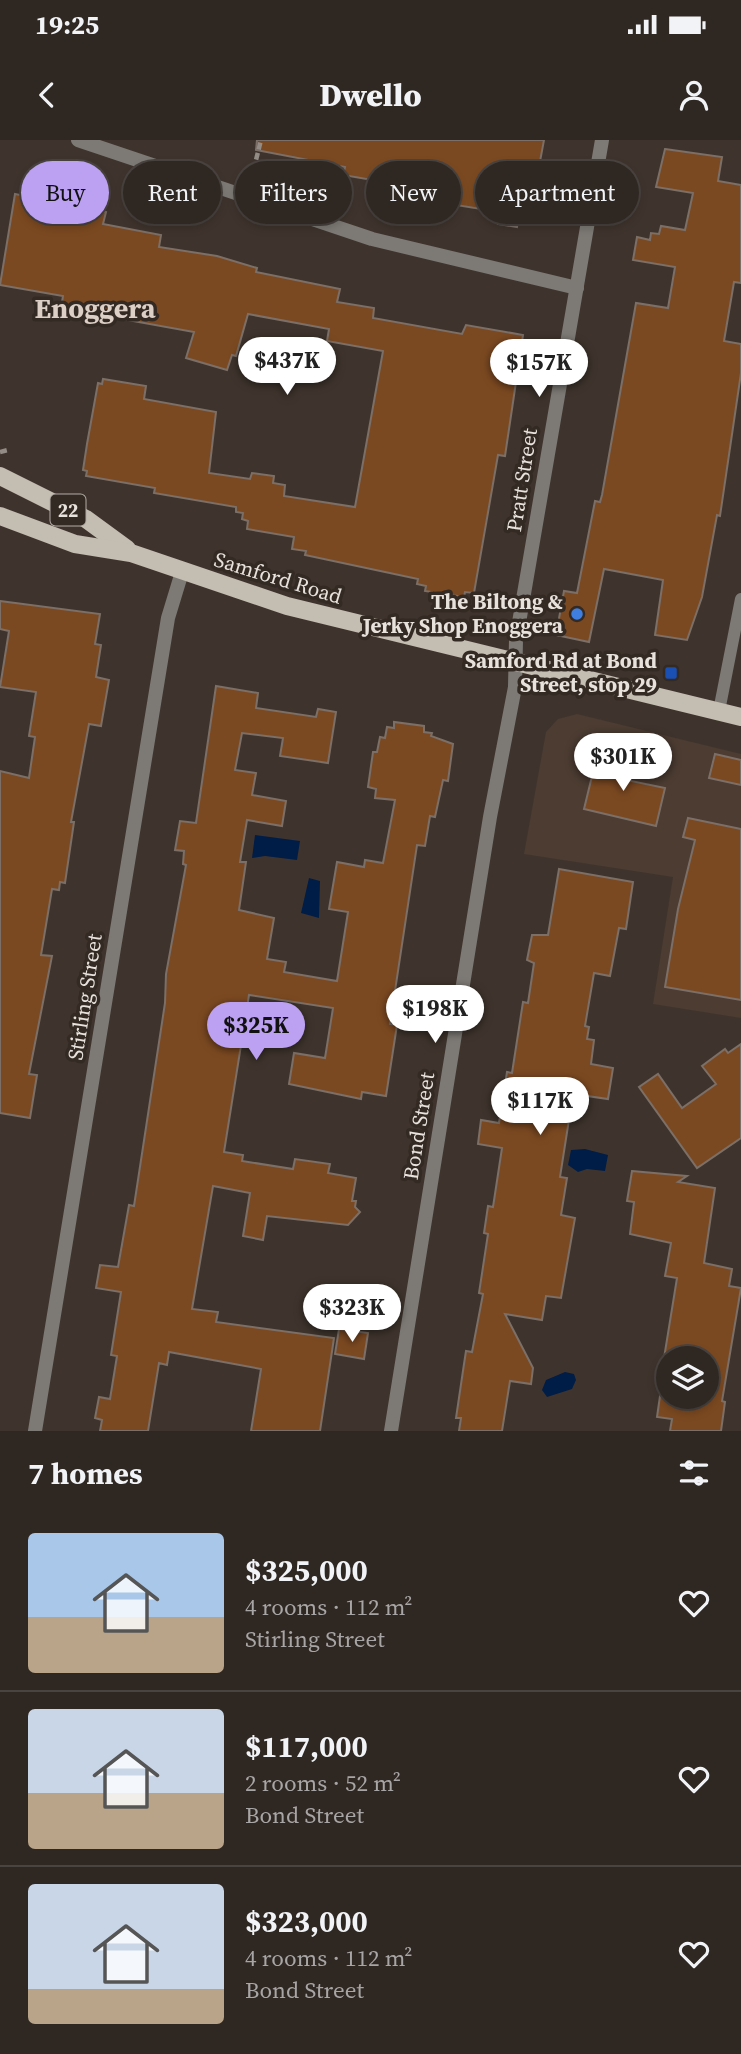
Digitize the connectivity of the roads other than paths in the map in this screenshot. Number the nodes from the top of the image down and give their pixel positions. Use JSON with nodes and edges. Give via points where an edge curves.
{"nodes":[{"id":1,"x":78,"y":140,"type":"edge"},
{"id":2,"x":603,"y":140,"type":"edge"},
{"id":3,"x":577,"y":288,"type":"junction"},
{"id":4,"x":0,"y":476,"type":"edge"},
{"id":5,"x":0,"y":516,"type":"edge"},
{"id":6,"x":131,"y":553,"type":"junction"},
{"id":7,"x":182,"y":572,"type":"junction"},
{"id":8,"x":741,"y":599,"type":"edge"},
{"id":9,"x":515,"y":662,"type":"junction"},
{"id":10,"x":719,"y":711,"type":"junction"},
{"id":11,"x":741,"y":717,"type":"edge"},
{"id":12,"x":35,"y":1431,"type":"edge"},
{"id":13,"x":391,"y":1431,"type":"edge"}],
"edges":[{"from":1,"to":3,"type":"street","via":[[372,239]]},
{"from":2,"to":3,"type":"street","name":"Pratt Street"},
{"from":3,"to":9,"type":"street","name":"Pratt Street"},
{"from":4,"to":6,"type":"main road","name":"Samford Road","number":"22","via":[[86,519]]},
{"from":5,"to":6,"type":"main road","name":"Samford Road","number":"22","via":[[75,544]]},
{"from":6,"to":7,"type":"main road","name":"Samford Road","number":"22"},
{"from":7,"to":9,"type":"main road","name":"Samford Road","number":"22","via":[[287,606]]},
{"from":7,"to":12,"type":"street","name":"Stirling Street","via":[[168,618]]},
{"from":8,"to":10,"type":"lane"},
{"from":9,"to":10,"type":"main road","name":"Samford Road","number":"22"},
{"from":9,"to":13,"type":"street","name":"Bond Street","via":[[515,687],[492,803]]},
{"from":10,"to":11,"type":"main road","name":"Samford Road","number":"22"}]}
